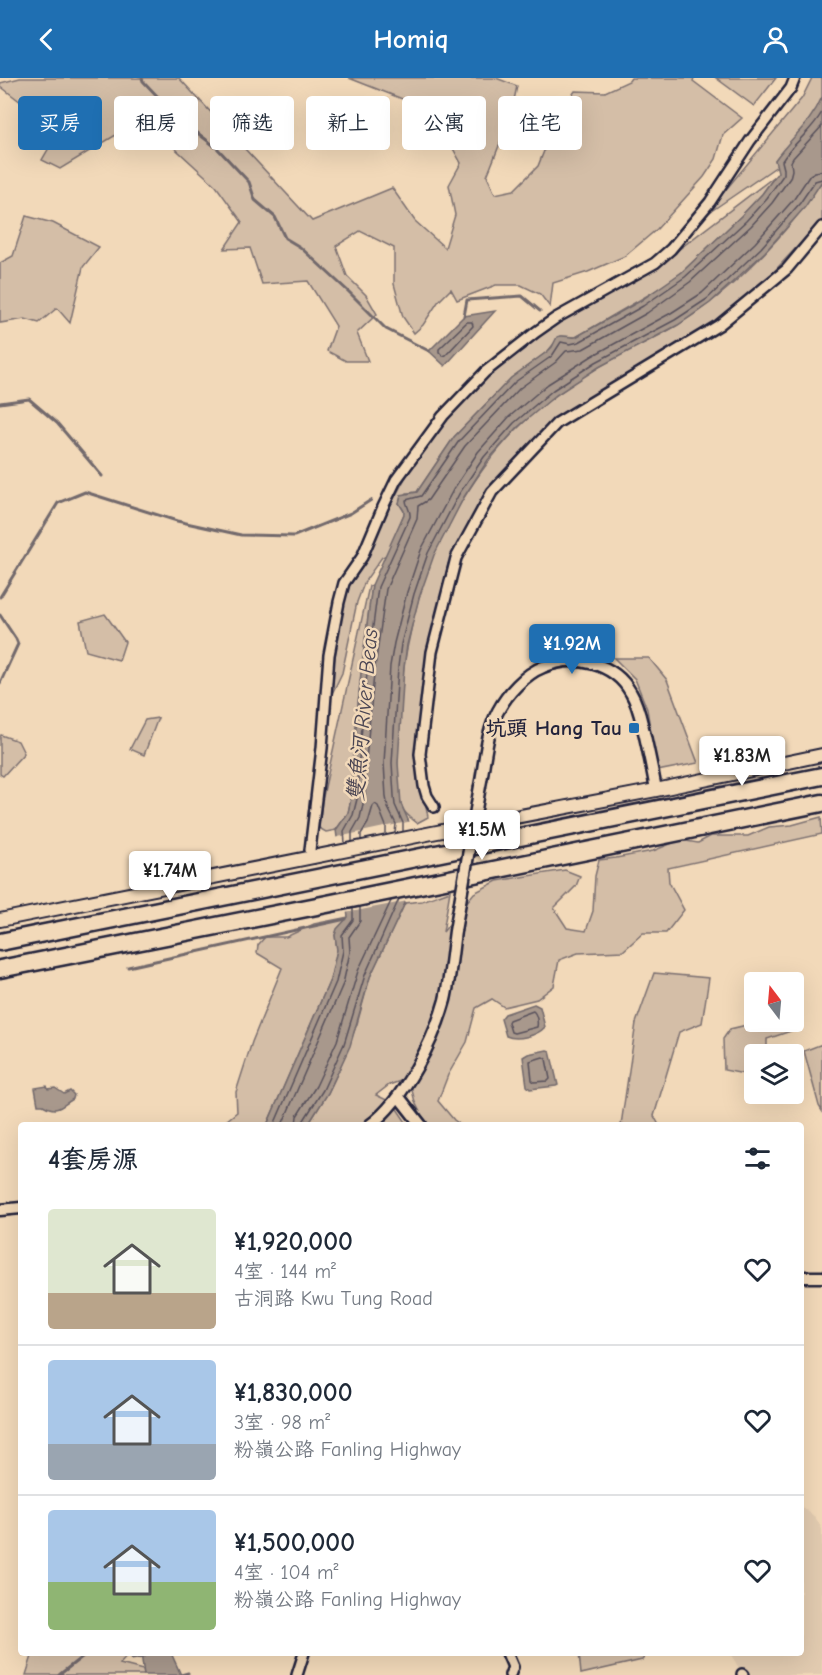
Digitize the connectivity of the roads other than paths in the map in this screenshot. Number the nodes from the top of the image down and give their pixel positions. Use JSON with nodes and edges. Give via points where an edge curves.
{"nodes":[{"id":1,"x":795,"y":78,"type":"edge"},
{"id":2,"x":822,"y":227,"type":"edge"},
{"id":3,"x":822,"y":755,"type":"edge"},
{"id":4,"x":822,"y":776,"type":"edge"},
{"id":5,"x":656,"y":790,"type":"junction"},
{"id":6,"x":822,"y":803,"type":"edge"},
{"id":7,"x":434,"y":807,"type":"dead end"},
{"id":8,"x":313,"y":858,"type":"junction"},
{"id":9,"x":0,"y":920,"type":"edge"},
{"id":10,"x":0,"y":942,"type":"edge"},
{"id":11,"x":0,"y":969,"type":"edge"},
{"id":12,"x":399,"y":1097,"type":"junction"},
{"id":13,"x":374,"y":1122,"type":"edge"},
{"id":14,"x":419,"y":1122,"type":"edge"},
{"id":15,"x":18,"y":1208,"type":"edge"},
{"id":16,"x":0,"y":1210,"type":"edge"},
{"id":17,"x":822,"y":1276,"type":"edge"},
{"id":18,"x":804,"y":1277,"type":"edge"},
{"id":19,"x":303,"y":1656,"type":"edge"},
{"id":20,"x":508,"y":1656,"type":"edge"},
{"id":21,"x":297,"y":1675,"type":"edge"},
{"id":22,"x":510,"y":1675,"type":"edge"}],
"edges":[{"from":1,"to":8,"type":"street","via":[[792,88],[750,141],[710,202],[671,249],[655,263],[556,318],[485,372],[443,416],[396,480],[362,557],[344,583],[339,602],[329,655],[310,850]]},
{"from":2,"to":7,"type":"street","via":[[787,269],[719,325],[557,423],[492,492],[456,558],[432,652],[420,754],[424,786]]},
{"from":3,"to":5,"type":"main road"},
{"from":4,"to":10,"type":"highway"},
{"from":5,"to":8,"type":"main road"},
{"from":5,"to":12,"type":"street","bridge":true,"via":[[638,708],[621,679],[604,667],[577,660],[541,667],[508,695],[492,724],[440,1016]]},
{"from":6,"to":11,"type":"highway"},
{"from":8,"to":9,"type":"main road"},
{"from":12,"to":13,"type":"street"},
{"from":12,"to":14,"type":"street"},
{"from":15,"to":16,"type":"street"},
{"from":17,"to":18,"type":"street"},
{"from":19,"to":21,"type":"street"},
{"from":20,"to":22,"type":"street","via":[[513,1667]]}]}
